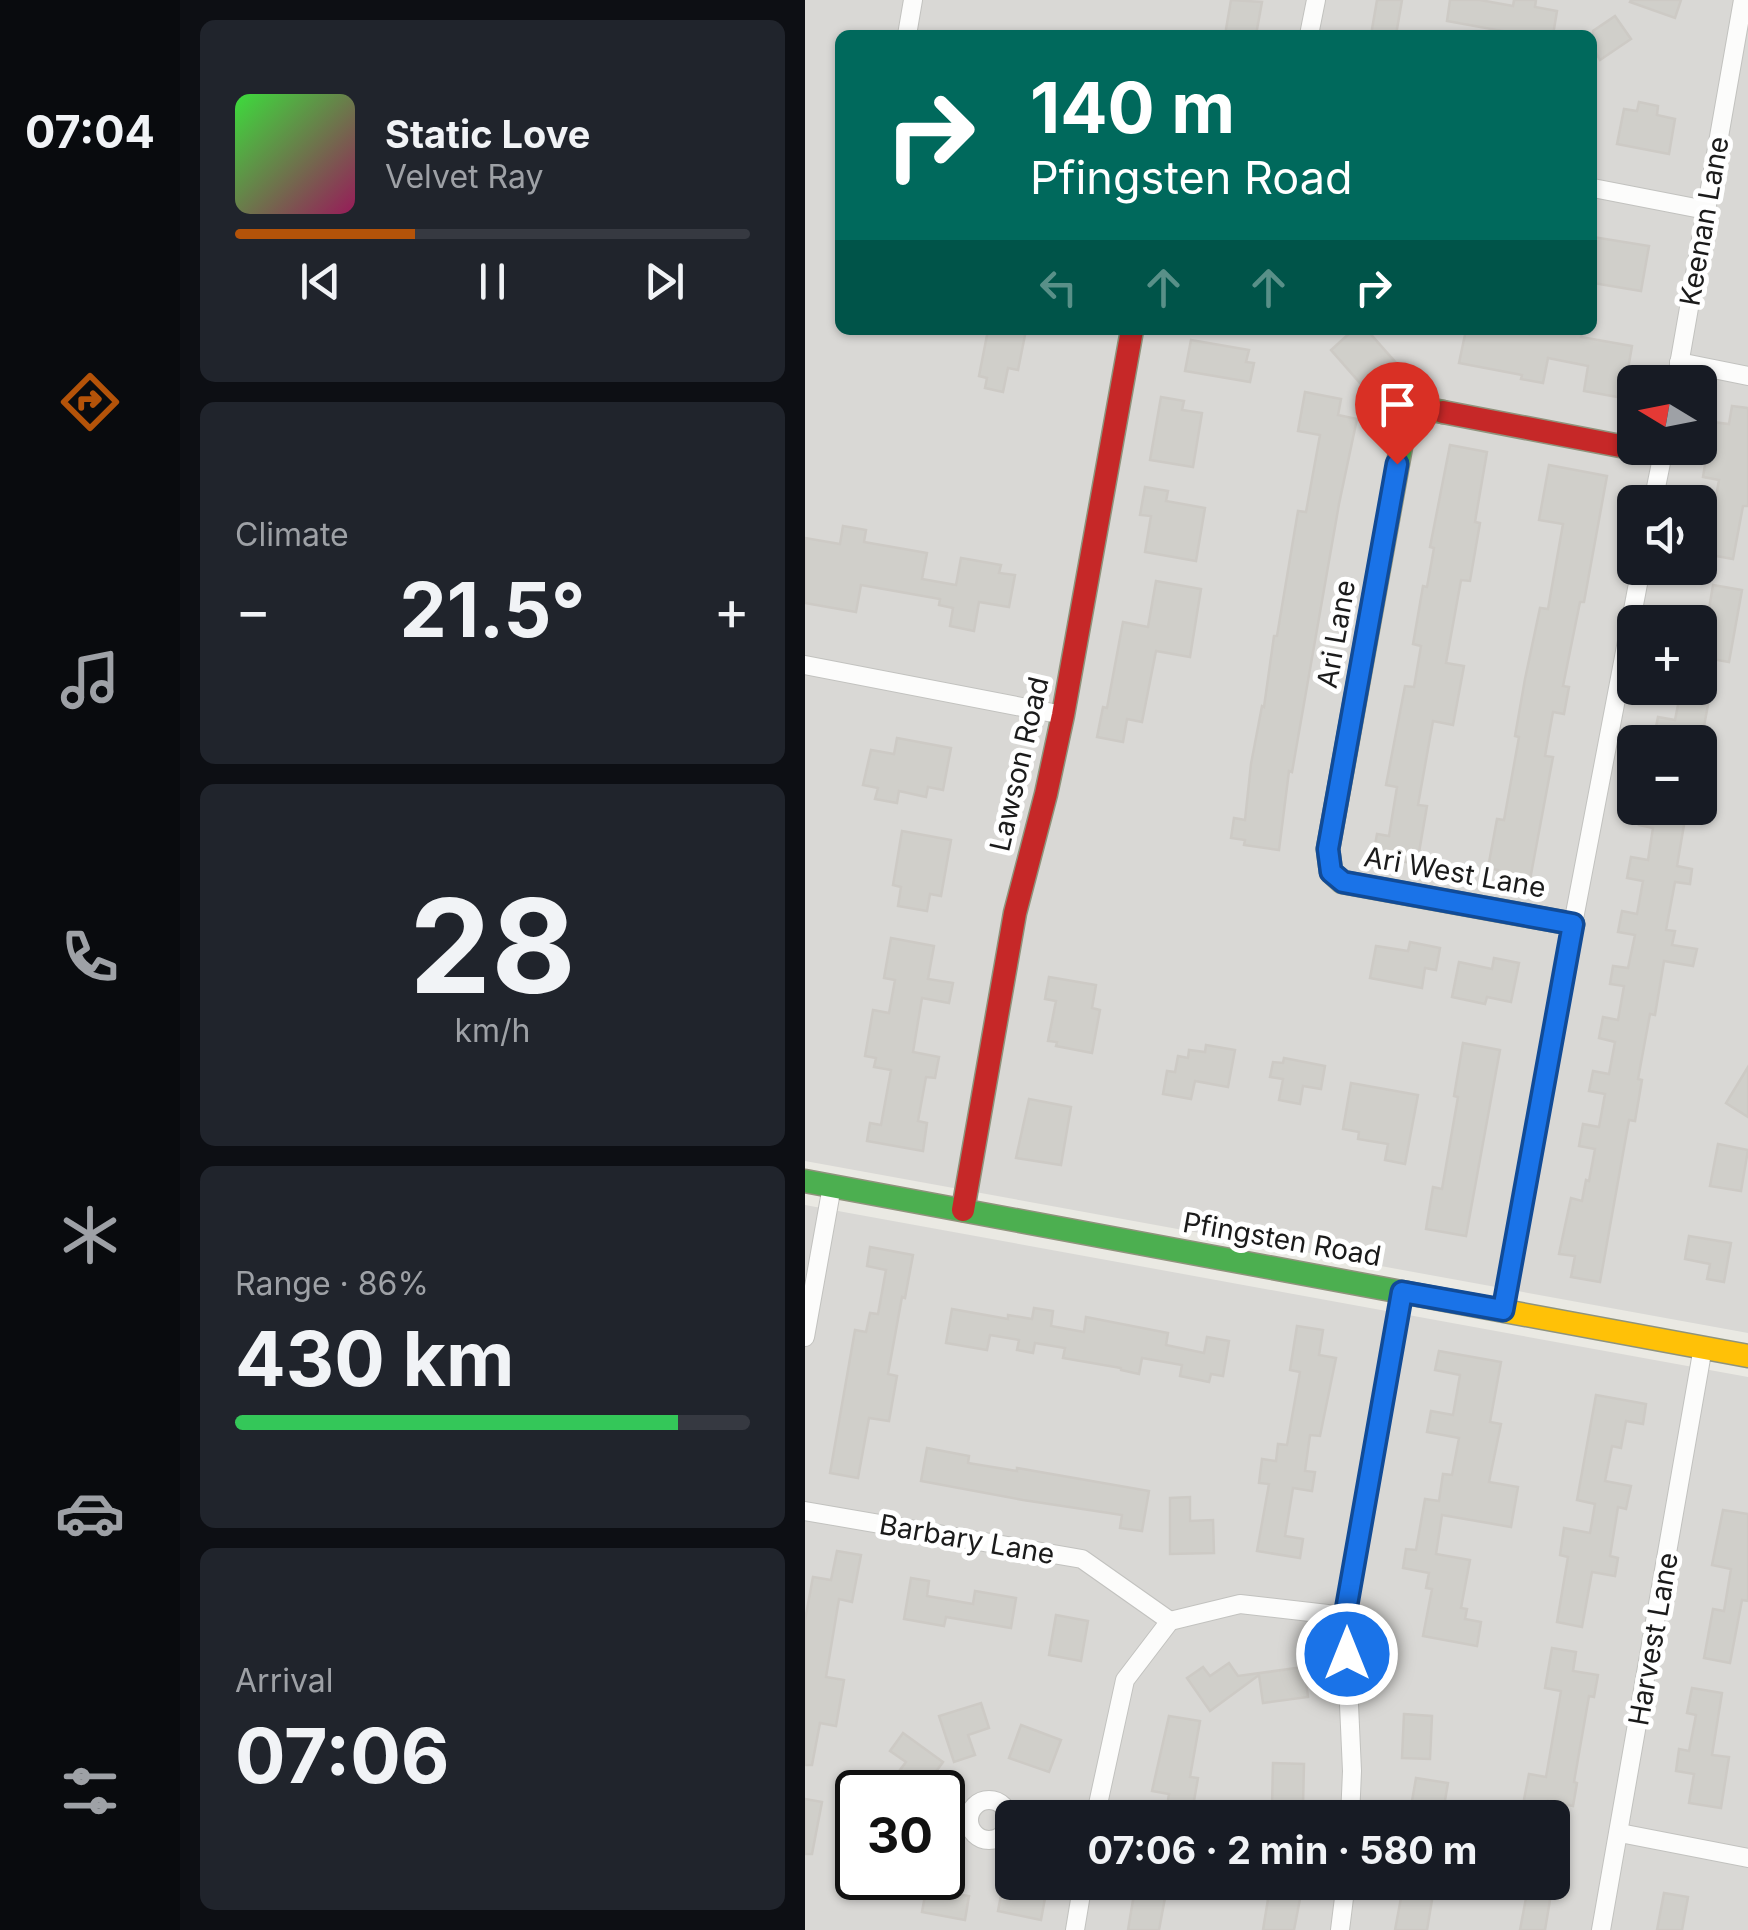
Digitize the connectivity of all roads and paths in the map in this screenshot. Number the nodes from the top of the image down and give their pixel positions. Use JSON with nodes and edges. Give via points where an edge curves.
{"nodes":[{"id":1,"x":913,"y":0,"type":"edge"},
{"id":2,"x":1316,"y":0,"type":"edge"},
{"id":3,"x":1743,"y":0,"type":"edge"},
{"id":4,"x":908,"y":30,"type":"edge"},
{"id":5,"x":1310,"y":30,"type":"edge"},
{"id":6,"x":1597,"y":189,"type":"edge"},
{"id":7,"x":1707,"y":210,"type":"junction"},
{"id":8,"x":1131,"y":335,"type":"edge"},
{"id":9,"x":1679,"y":362,"type":"junction"},
{"id":10,"x":1678,"y":365,"type":"edge"},
{"id":11,"x":1748,"y":376,"type":"edge"},
{"id":12,"x":1617,"y":443,"type":"edge"},
{"id":13,"x":1638,"y":585,"type":"edge"},
{"id":14,"x":805,"y":665,"type":"edge"},
{"id":15,"x":1063,"y":715,"type":"junction"},
{"id":16,"x":1331,"y":872,"type":"joint"},
{"id":17,"x":1573,"y":924,"type":"junction"},
{"id":18,"x":805,"y":1181,"type":"edge"},
{"id":19,"x":832,"y":1186,"type":"junction"},
{"id":20,"x":963,"y":1210,"type":"junction"},
{"id":21,"x":1402,"y":1292,"type":"junction"},
{"id":22,"x":1503,"y":1310,"type":"junction"},
{"id":23,"x":805,"y":1337,"type":"edge"},
{"id":24,"x":1703,"y":1347,"type":"junction"},
{"id":25,"x":1748,"y":1356,"type":"edge"},
{"id":26,"x":805,"y":1511,"type":"edge"},
{"id":27,"x":1345,"y":1616,"type":"junction"},
{"id":28,"x":1170,"y":1621,"type":"junction"},
{"id":29,"x":1099,"y":1800,"type":"edge"},
{"id":30,"x":1350,"y":1800,"type":"edge"},
{"id":31,"x":1620,"y":1832,"type":"junction"},
{"id":32,"x":1748,"y":1858,"type":"edge"},
{"id":33,"x":1080,"y":1900,"type":"edge"},
{"id":34,"x":1344,"y":1900,"type":"edge"},
{"id":35,"x":1075,"y":1930,"type":"edge"},
{"id":36,"x":1341,"y":1930,"type":"edge"},
{"id":37,"x":1601,"y":1930,"type":"edge"}],
"edges":[{"from":1,"to":4,"type":"street"},
{"from":2,"to":5,"type":"street"},
{"from":3,"to":7,"type":"street","name":"Keenan Lane"},
{"from":6,"to":7,"type":"street"},
{"from":7,"to":9,"type":"street","name":"Keenan Lane"},
{"from":8,"to":15,"type":"street","name":"Lawson Road"},
{"from":9,"to":10,"type":"street","name":"Keenan Lane"},
{"from":9,"to":11,"type":"street"},
{"from":12,"to":16,"type":"street","name":"Ari Lane","via":[[1427,409],[1405,426],[1328,849]]},
{"from":13,"to":17,"type":"street"},
{"from":14,"to":15,"type":"street"},
{"from":15,"to":20,"type":"street","name":"Lawson Road","via":[[1015,913]]},
{"from":16,"to":17,"type":"street","name":"Ari West Lane","via":[[1343,882]]},
{"from":17,"to":22,"type":"street"},
{"from":18,"to":19,"type":"street","name":"Pfingsten Road"},
{"from":19,"to":20,"type":"street","name":"Pfingsten Road"},
{"from":19,"to":23,"type":"street"},
{"from":20,"to":21,"type":"street","name":"Pfingsten Road"},
{"from":21,"to":22,"type":"street","name":"Pfingsten Road"},
{"from":21,"to":27,"type":"street"},
{"from":22,"to":24,"type":"street","name":"Pfingsten Road"},
{"from":24,"to":25,"type":"street","name":"Pfingsten Road"},
{"from":24,"to":31,"type":"street","name":"Harvest Lane"},
{"from":26,"to":28,"type":"street","name":"Barbary Lane","via":[[1082,1559]]},
{"from":27,"to":28,"type":"street","via":[[1240,1604]]},
{"from":27,"to":30,"type":"street"},
{"from":28,"to":29,"type":"street","via":[[1125,1680]]},
{"from":31,"to":32,"type":"street"},
{"from":31,"to":37,"type":"street","name":"Harvest Lane"},
{"from":33,"to":35,"type":"street"},
{"from":34,"to":36,"type":"street"}]}
